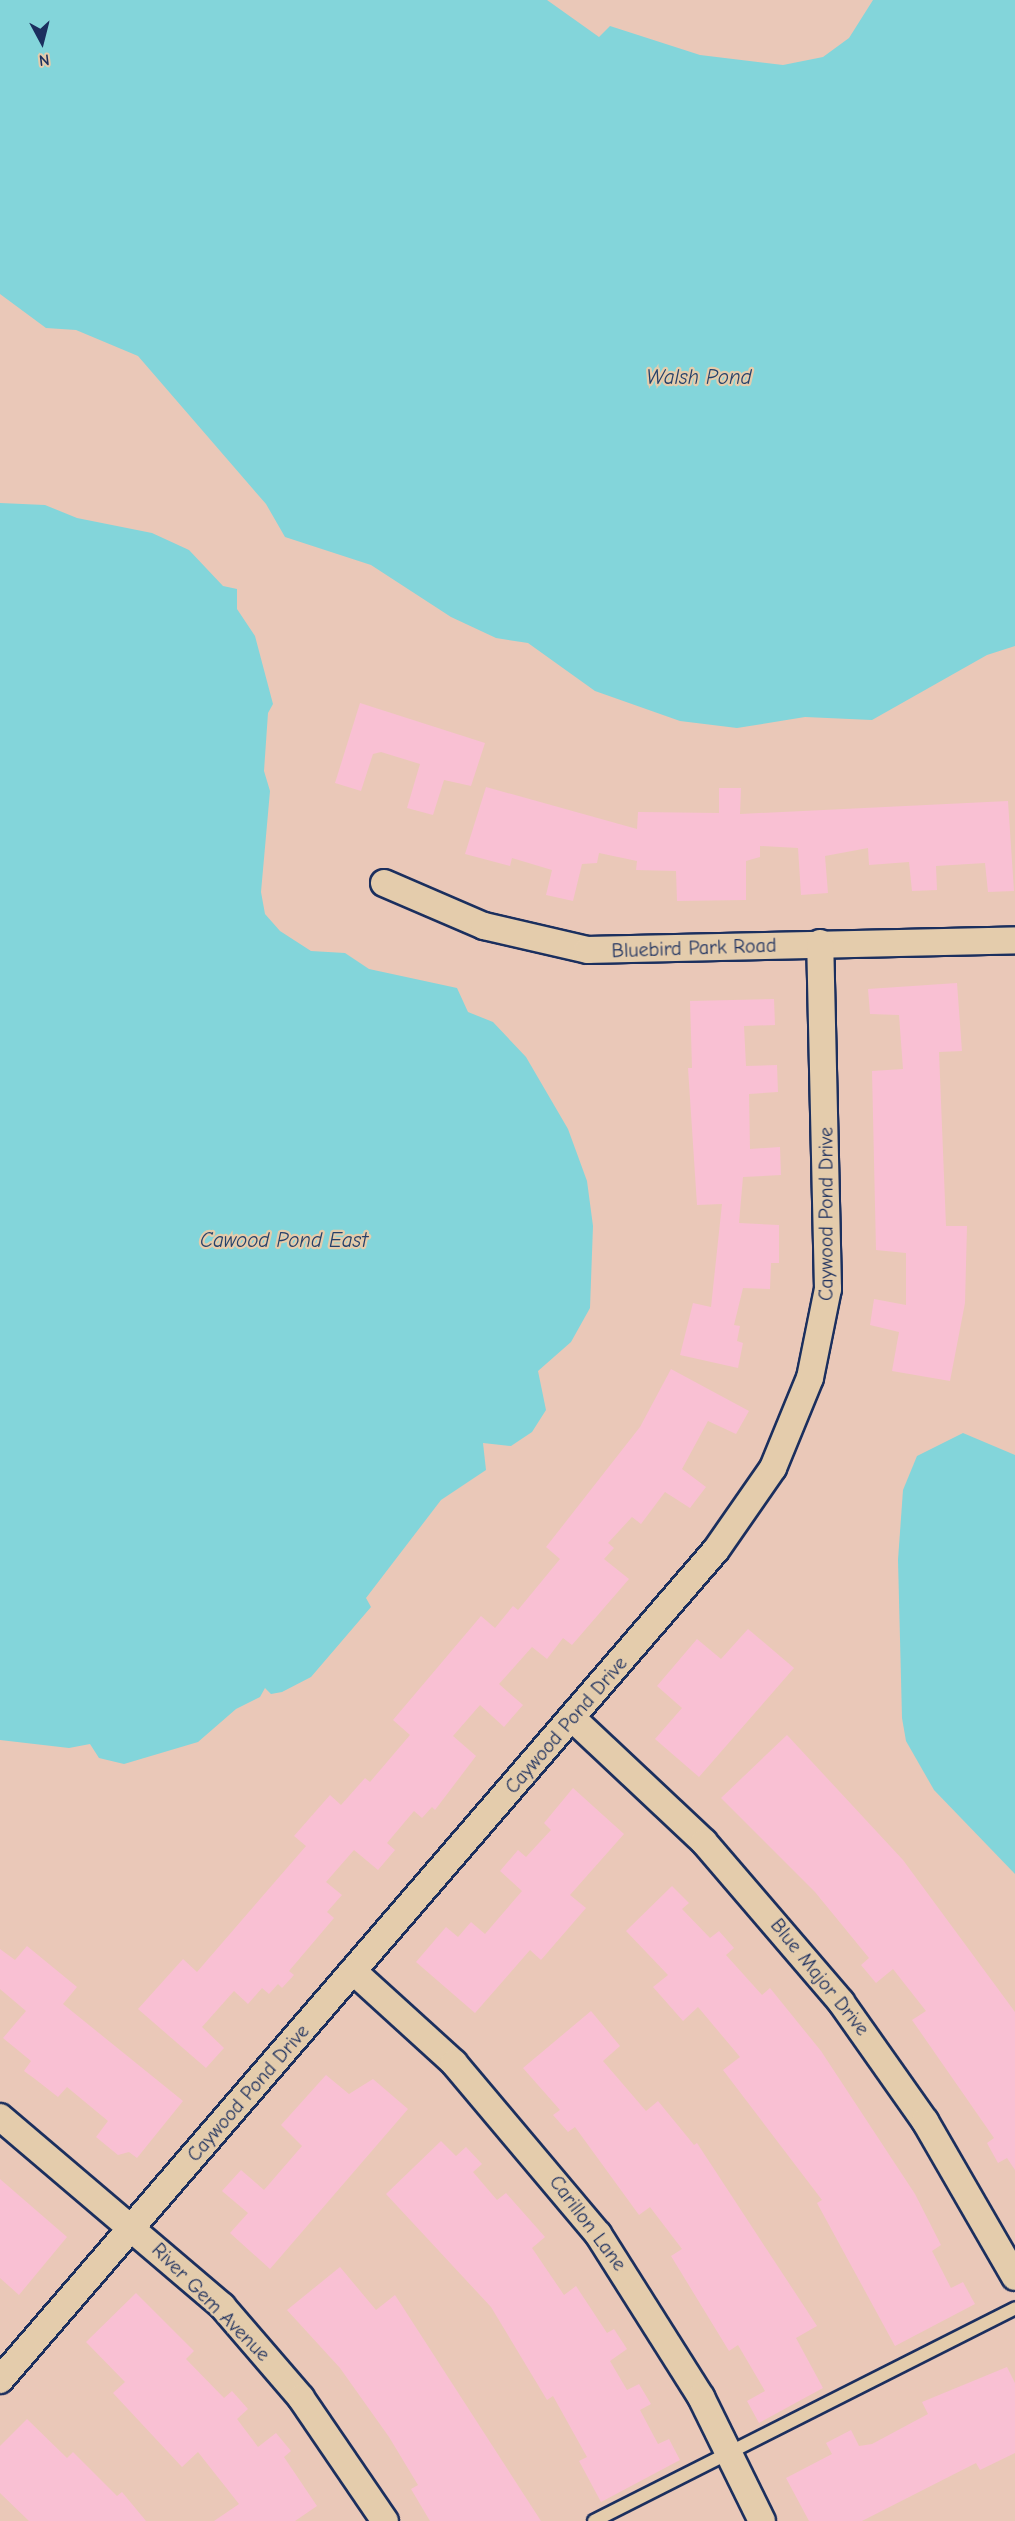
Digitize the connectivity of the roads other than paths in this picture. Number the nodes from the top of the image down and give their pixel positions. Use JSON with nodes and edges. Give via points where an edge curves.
{"nodes":[{"id":1,"x":384,"y":882,"type":"dead end"},
{"id":2,"x":1015,"y":940,"type":"edge"},
{"id":3,"x":819,"y":943,"type":"junction"},
{"id":4,"x":572,"y":1718,"type":"junction"},
{"id":5,"x":353,"y":1971,"type":"junction"},
{"id":6,"x":0,"y":2117,"type":"edge"},
{"id":7,"x":132,"y":2226,"type":"junction"},
{"id":8,"x":1015,"y":2277,"type":"edge"},
{"id":9,"x":1015,"y":2308,"type":"edge"},
{"id":10,"x":0,"y":2380,"type":"edge"},
{"id":11,"x":730,"y":2453,"type":"junction"},
{"id":12,"x":385,"y":2521,"type":"edge"},
{"id":13,"x":594,"y":2521,"type":"edge"},
{"id":14,"x":762,"y":2521,"type":"edge"}],
"edges":[{"from":1,"to":3,"type":"street","name":"Bluebird Park Road","via":[[484,926],[588,950],[642,953]]},
{"from":2,"to":3,"type":"street","name":"Bluebird Park Road"},
{"from":3,"to":4,"type":"street","name":"Caywood Pond Drive","via":[[830,1268],[808,1386],[783,1447],[747,1510]]},
{"from":4,"to":5,"type":"street","name":"Caywood Pond Drive"},
{"from":4,"to":8,"type":"street","name":"Blue Major Drive","via":[[704,1842],[842,2002],[925,2121]]},
{"from":5,"to":7,"type":"street","name":"Caywood Pond Drive"},
{"from":5,"to":11,"type":"street","name":"Carillon Lane","via":[[454,2063],[562,2186],[667,2338]]},
{"from":6,"to":7,"type":"street","name":"River Gem Avenue"},
{"from":7,"to":10,"type":"street","name":"Caywood Pond Drive"},
{"from":7,"to":12,"type":"street","name":"River Gem Avenue","via":[[196,2281],[268,2358]]},
{"from":9,"to":11,"type":"lane"},
{"from":11,"to":13,"type":"lane"},
{"from":11,"to":14,"type":"street","name":"Carillon Lane"}]}
